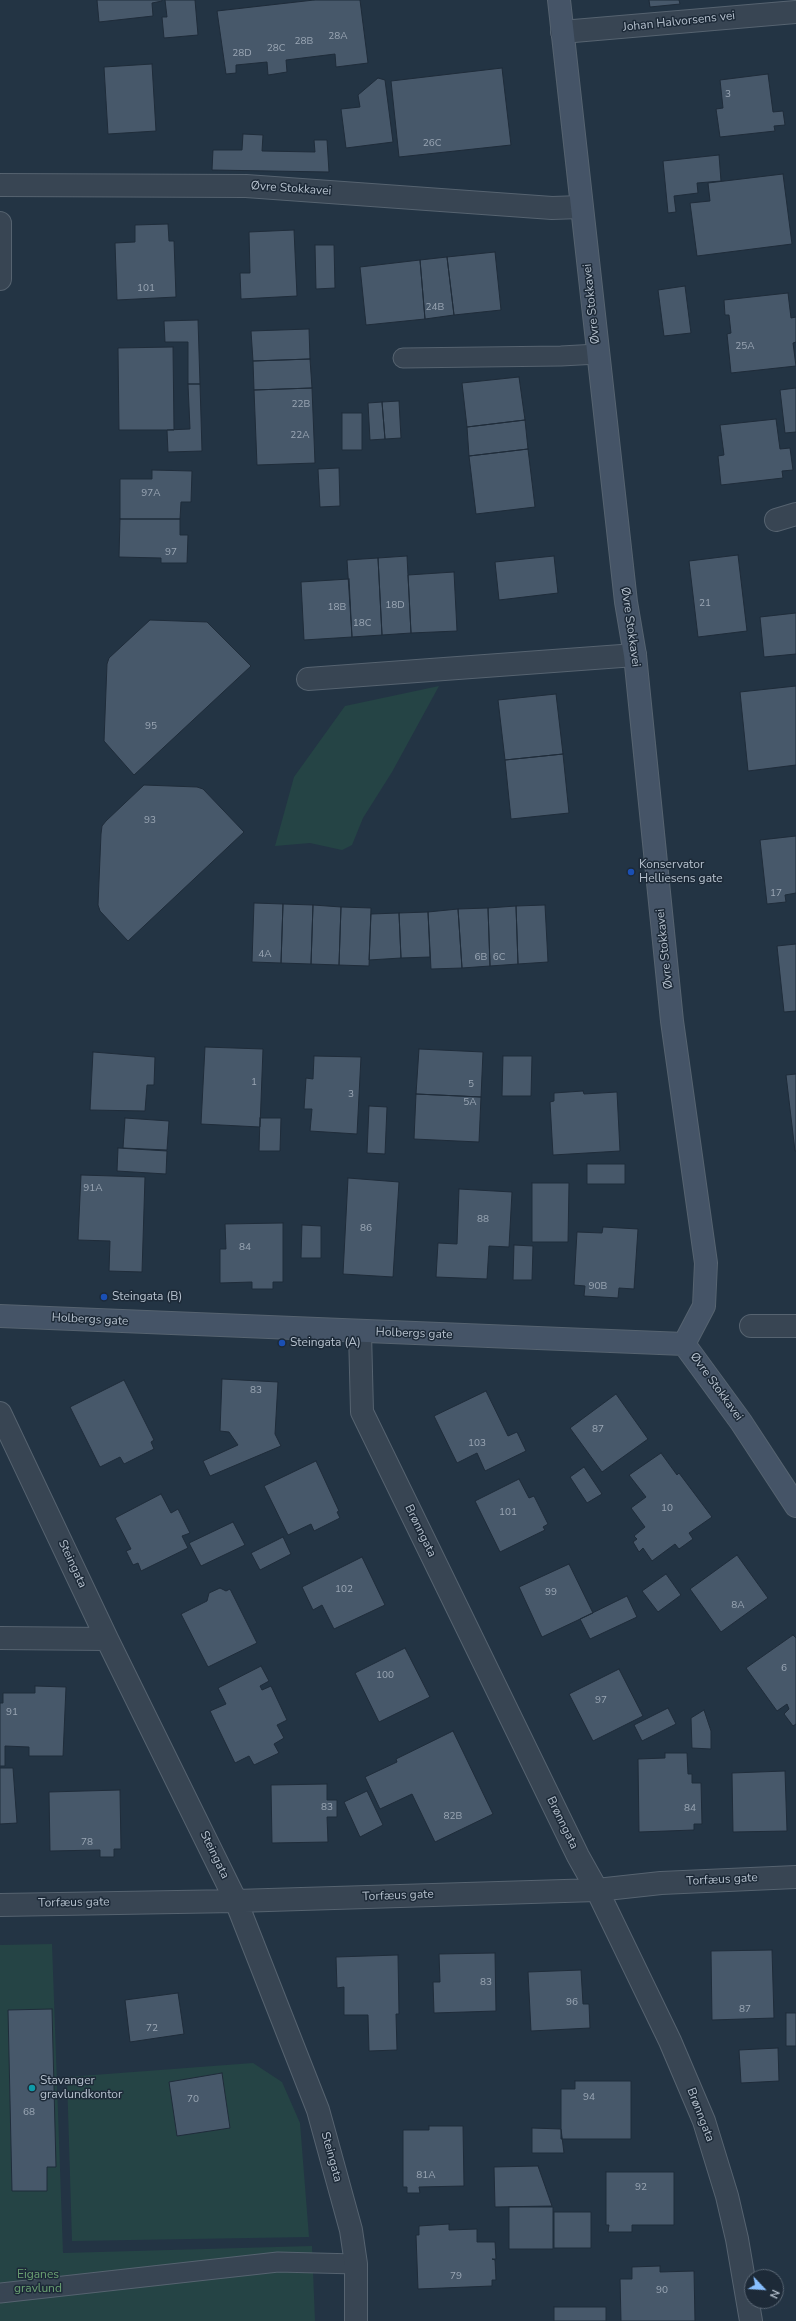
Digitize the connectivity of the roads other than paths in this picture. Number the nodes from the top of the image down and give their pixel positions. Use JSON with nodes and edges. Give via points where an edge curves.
{"nodes":[{"id":1,"x":559,"y":0,"type":"edge"},
{"id":2,"x":796,"y":12,"type":"edge"},
{"id":3,"x":562,"y":32,"type":"junction"},
{"id":4,"x":0,"y":185,"type":"edge"},
{"id":5,"x":582,"y":207,"type":"junction"},
{"id":6,"x":0,"y":223,"type":"edge"},
{"id":7,"x":0,"y":279,"type":"edge"},
{"id":8,"x":598,"y":354,"type":"junction"},
{"id":9,"x":403,"y":358,"type":"dead end"},
{"id":10,"x":635,"y":656,"type":"junction"},
{"id":11,"x":308,"y":679,"type":"dead end"},
{"id":12,"x":0,"y":1316,"type":"edge"},
{"id":13,"x":752,"y":1326,"type":"dead end"},
{"id":14,"x":796,"y":1326,"type":"edge"},
{"id":15,"x":360,"y":1332,"type":"junction"},
{"id":16,"x":684,"y":1344,"type":"junction"},
{"id":17,"x":0,"y":1414,"type":"edge"},
{"id":18,"x":796,"y":1506,"type":"edge"},
{"id":19,"x":0,"y":1638,"type":"edge"},
{"id":20,"x":107,"y":1639,"type":"junction"},
{"id":21,"x":796,"y":1877,"type":"edge"},
{"id":22,"x":597,"y":1890,"type":"junction"},
{"id":23,"x":236,"y":1901,"type":"junction"},
{"id":24,"x":0,"y":1905,"type":"edge"},
{"id":25,"x":356,"y":2264,"type":"junction"},
{"id":26,"x":0,"y":2293,"type":"edge"},
{"id":27,"x":356,"y":2321,"type":"edge"},
{"id":28,"x":751,"y":2321,"type":"edge"}],
"edges":[{"from":1,"to":3,"type":"main road","name":"Øvre Stokkavei"},
{"from":2,"to":3,"type":"street","name":"Johan Halvorsens vei"},
{"from":3,"to":5,"type":"main road","name":"Øvre Stokkavei"},
{"from":4,"to":5,"type":"street","name":"Øvre Stokkavei","via":[[246,186],[552,208]]},
{"from":5,"to":8,"type":"main road","name":"Øvre Stokkavei"},
{"from":6,"to":7,"type":"street"},
{"from":8,"to":9,"type":"lane","name":"Øvre Stokkavei"},
{"from":8,"to":10,"type":"main road","name":"Øvre Stokkavei","via":[[626,602]]},
{"from":10,"to":11,"type":"street"},
{"from":10,"to":16,"type":"main road","name":"Øvre Stokkavei","via":[[672,1021],[706,1263],[704,1306]]},
{"from":12,"to":15,"type":"main road","name":"Holbergs gate"},
{"from":13,"to":14,"type":"street"},
{"from":15,"to":16,"type":"main road","name":"Holbergs gate"},
{"from":15,"to":22,"type":"street","name":"Brønngata","via":[[362,1412],[578,1856]]},
{"from":16,"to":18,"type":"main road","name":"Øvre Stokkavei","via":[[742,1422]]},
{"from":17,"to":20,"type":"street","name":"Steingata"},
{"from":19,"to":20,"type":"street"},
{"from":20,"to":23,"type":"street","name":"Steingata"},
{"from":21,"to":22,"type":"street","name":"Torfæus gate","via":[[661,1883]]},
{"from":22,"to":23,"type":"street","name":"Torfæus gate"},
{"from":22,"to":28,"type":"street","name":"Brønngata","via":[[670,2041],[704,2121],[727,2196]]},
{"from":23,"to":24,"type":"street","name":"Torfæus gate"},
{"from":23,"to":25,"type":"street","name":"Steingata","via":[[318,2110],[351,2230]]},
{"from":25,"to":26,"type":"lane","via":[[278,2262]]},
{"from":25,"to":27,"type":"street","name":"Steingata"}]}
